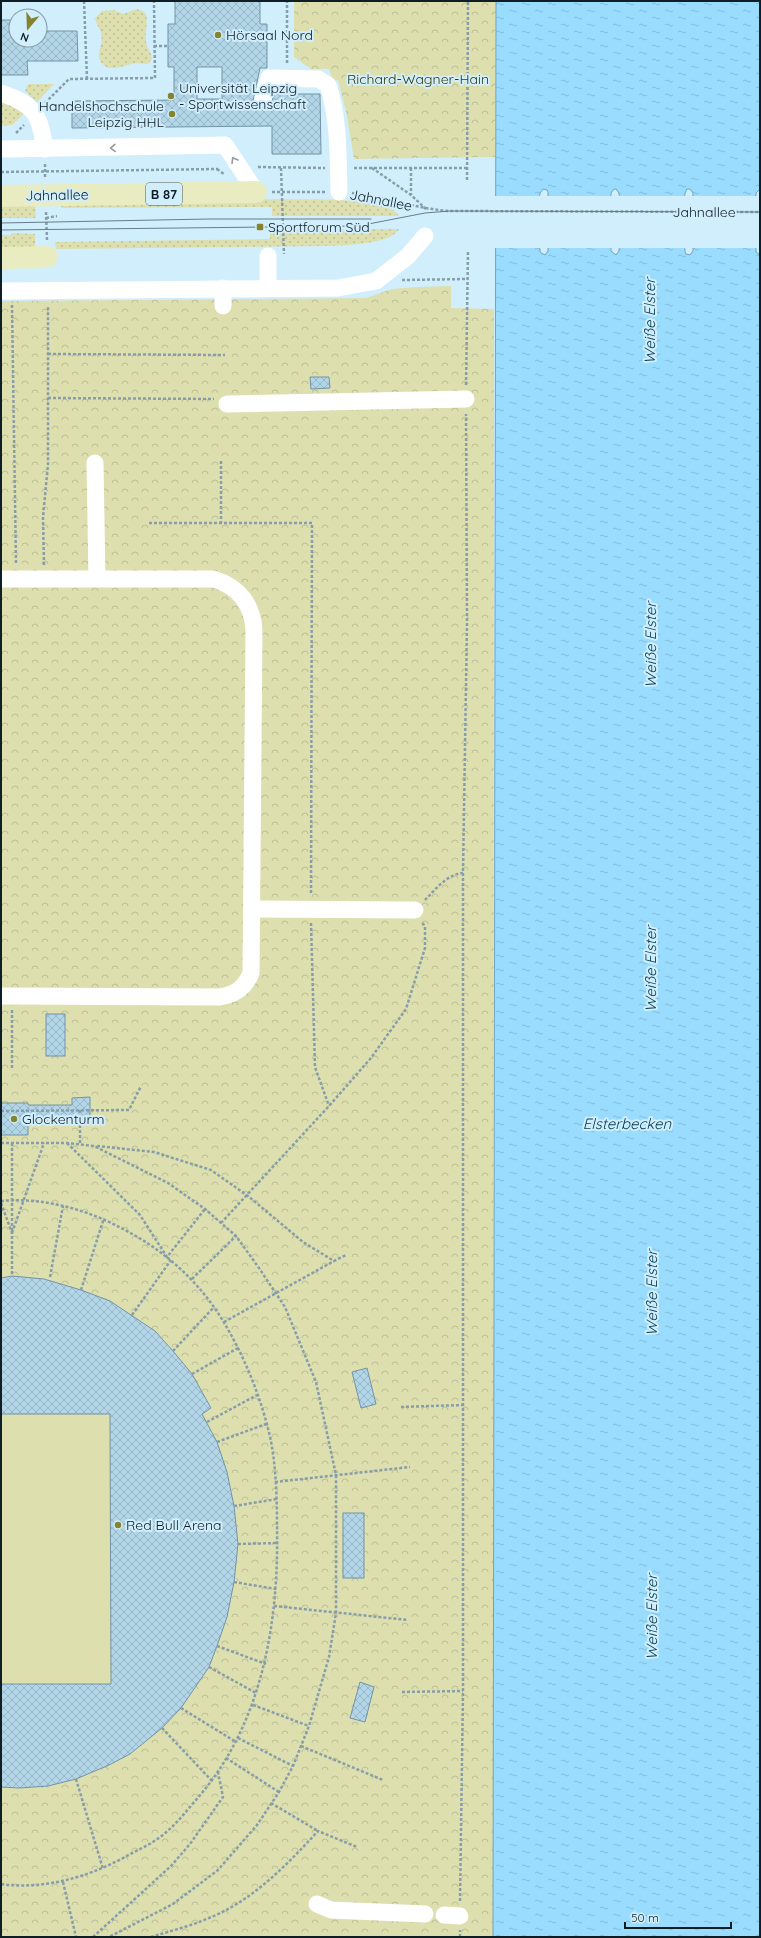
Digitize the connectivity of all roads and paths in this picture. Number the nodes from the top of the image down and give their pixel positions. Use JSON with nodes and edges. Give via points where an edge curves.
{"nodes":[{"id":1,"x":84,"y":1,"type":"edge"},
{"id":2,"x":154,"y":1,"type":"edge"},
{"id":3,"x":287,"y":1,"type":"edge"},
{"id":4,"x":468,"y":1,"type":"edge"},
{"id":5,"x":154,"y":46,"type":"junction"},
{"id":6,"x":168,"y":46,"type":"dead end"},
{"id":7,"x":287,"y":78,"type":"junction"},
{"id":8,"x":87,"y":79,"type":"junction"},
{"id":9,"x":1,"y":93,"type":"edge"},
{"id":10,"x":263,"y":98,"type":"dead end"},
{"id":11,"x":35,"y":113,"type":"junction"},
{"id":12,"x":1,"y":149,"type":"edge"},
{"id":13,"x":45,"y":149,"type":"junction"},
{"id":14,"x":237,"y":166,"type":"junction"},
{"id":15,"x":281,"y":168,"type":"junction"},
{"id":16,"x":338,"y":168,"type":"junction"},
{"id":17,"x":372,"y":168,"type":"junction"},
{"id":18,"x":411,"y":168,"type":"junction"},
{"id":19,"x":467,"y":168,"type":"junction"},
{"id":20,"x":45,"y":171,"type":"junction"},
{"id":21,"x":1,"y":172,"type":"edge"},
{"id":22,"x":467,"y":180,"type":"dead end"},
{"id":23,"x":256,"y":192,"type":"junction"},
{"id":24,"x":282,"y":192,"type":"junction"},
{"id":25,"x":339,"y":192,"type":"junction"},
{"id":26,"x":411,"y":195,"type":"junction"},
{"id":27,"x":1,"y":196,"type":"edge"},
{"id":28,"x":46,"y":196,"type":"junction"},
{"id":29,"x":426,"y":209,"type":"junction"},
{"id":30,"x":760,"y":212,"type":"edge"},
{"id":31,"x":57,"y":216,"type":"dead end"},
{"id":32,"x":46,"y":218,"type":"junction"},
{"id":33,"x":425,"y":236,"type":"dead end"},
{"id":34,"x":468,"y":250,"type":"dead end"},
{"id":35,"x":276,"y":255,"type":"joint"},
{"id":36,"x":47,"y":257,"type":"joint"},
{"id":37,"x":8,"y":258,"type":"edge"},
{"id":38,"x":468,"y":279,"type":"junction"},
{"id":39,"x":417,"y":280,"type":"dead end"},
{"id":40,"x":223,"y":288,"type":"junction"},
{"id":41,"x":268,"y":288,"type":"junction"},
{"id":42,"x":48,"y":290,"type":"junction"},
{"id":43,"x":6,"y":291,"type":"edge"},
{"id":44,"x":223,"y":306,"type":"dead end"},
{"id":45,"x":48,"y":354,"type":"junction"},
{"id":46,"x":225,"y":355,"type":"dead end"},
{"id":47,"x":48,"y":398,"type":"junction"},
{"id":48,"x":466,"y":399,"type":"junction"},
{"id":49,"x":223,"y":401,"type":"joint"},
{"id":50,"x":220,"y":461,"type":"dead end"},
{"id":51,"x":95,"y":463,"type":"dead end"},
{"id":52,"x":149,"y":523,"type":"dead end"},
{"id":53,"x":221,"y":523,"type":"junction"},
{"id":54,"x":8,"y":579,"type":"edge"},
{"id":55,"x":44,"y":579,"type":"junction"},
{"id":56,"x":97,"y":579,"type":"junction"},
{"id":57,"x":463,"y":874,"type":"junction"},
{"id":58,"x":311,"y":884,"type":"dead end"},
{"id":59,"x":252,"y":909,"type":"junction"},
{"id":60,"x":414,"y":910,"type":"junction"},
{"id":61,"x":311,"y":926,"type":"dead end"},
{"id":62,"x":7,"y":1001,"type":"edge"},
{"id":63,"x":12,"y":1068,"type":"dead end"},
{"id":64,"x":141,"y":1086,"type":"dead end"},
{"id":65,"x":330,"y":1106,"type":"junction"},
{"id":66,"x":1,"y":1110,"type":"edge"},
{"id":67,"x":80,"y":1110,"type":"junction"},
{"id":68,"x":1,"y":1143,"type":"edge"},
{"id":69,"x":12,"y":1143,"type":"junction"},
{"id":70,"x":44,"y":1143,"type":"junction"},
{"id":71,"x":67,"y":1143,"type":"junction"},
{"id":72,"x":80,"y":1144,"type":"junction"},
{"id":73,"x":94,"y":1146,"type":"junction"},
{"id":74,"x":248,"y":1196,"type":"junction"},
{"id":75,"x":1,"y":1202,"type":"edge"},
{"id":76,"x":63,"y":1206,"type":"junction"},
{"id":77,"x":205,"y":1209,"type":"junction"},
{"id":78,"x":104,"y":1218,"type":"junction"},
{"id":79,"x":222,"y":1223,"type":"junction"},
{"id":80,"x":12,"y":1233,"type":"junction"},
{"id":81,"x":236,"y":1236,"type":"junction"},
{"id":82,"x":346,"y":1255,"type":"dead end"},
{"id":83,"x":167,"y":1257,"type":"junction"},
{"id":84,"x":170,"y":1260,"type":"junction"},
{"id":85,"x":334,"y":1261,"type":"junction"},
{"id":86,"x":12,"y":1276,"type":"dead end"},
{"id":87,"x":50,"y":1277,"type":"dead end"},
{"id":88,"x":192,"y":1279,"type":"junction"},
{"id":89,"x":81,"y":1290,"type":"dead end"},
{"id":90,"x":276,"y":1293,"type":"junction"},
{"id":91,"x":214,"y":1307,"type":"junction"},
{"id":92,"x":132,"y":1315,"type":"dead end"},
{"id":93,"x":224,"y":1322,"type":"junction"},
{"id":94,"x":238,"y":1348,"type":"junction"},
{"id":95,"x":173,"y":1351,"type":"dead end"},
{"id":96,"x":192,"y":1374,"type":"dead end"},
{"id":97,"x":257,"y":1395,"type":"junction"},
{"id":98,"x":463,"y":1405,"type":"junction"},
{"id":99,"x":401,"y":1407,"type":"dead end"},
{"id":100,"x":207,"y":1422,"type":"dead end"},
{"id":101,"x":266,"y":1424,"type":"junction"},
{"id":102,"x":217,"y":1442,"type":"dead end"},
{"id":103,"x":410,"y":1467,"type":"dead end"},
{"id":104,"x":336,"y":1475,"type":"junction"},
{"id":105,"x":275,"y":1482,"type":"junction"},
{"id":106,"x":277,"y":1499,"type":"junction"},
{"id":107,"x":234,"y":1506,"type":"dead end"},
{"id":108,"x":278,"y":1543,"type":"junction"},
{"id":109,"x":238,"y":1544,"type":"dead end"},
{"id":110,"x":234,"y":1582,"type":"dead end"},
{"id":111,"x":276,"y":1589,"type":"junction"},
{"id":112,"x":274,"y":1606,"type":"junction"},
{"id":113,"x":336,"y":1613,"type":"junction"},
{"id":114,"x":408,"y":1620,"type":"dead end"},
{"id":115,"x":217,"y":1646,"type":"dead end"},
{"id":116,"x":266,"y":1664,"type":"junction"},
{"id":117,"x":209,"y":1668,"type":"dead end"},
{"id":118,"x":402,"y":1692,"type":"dead end"},
{"id":119,"x":463,"y":1692,"type":"junction"},
{"id":120,"x":256,"y":1693,"type":"junction"},
{"id":121,"x":253,"y":1705,"type":"junction"},
{"id":122,"x":181,"y":1708,"type":"dead end"},
{"id":123,"x":309,"y":1726,"type":"junction"},
{"id":124,"x":162,"y":1728,"type":"dead end"},
{"id":125,"x":238,"y":1738,"type":"junction"},
{"id":126,"x":236,"y":1742,"type":"junction"},
{"id":127,"x":301,"y":1746,"type":"junction"},
{"id":128,"x":226,"y":1758,"type":"junction"},
{"id":129,"x":293,"y":1766,"type":"junction"},
{"id":130,"x":218,"y":1772,"type":"junction"},
{"id":131,"x":76,"y":1779,"type":"dead end"},
{"id":132,"x":383,"y":1780,"type":"dead end"},
{"id":133,"x":213,"y":1782,"type":"junction"},
{"id":134,"x":279,"y":1792,"type":"junction"},
{"id":135,"x":271,"y":1803,"type":"junction"},
{"id":136,"x":318,"y":1831,"type":"junction"},
{"id":137,"x":357,"y":1847,"type":"dead end"},
{"id":138,"x":103,"y":1869,"type":"junction"},
{"id":139,"x":63,"y":1882,"type":"junction"},
{"id":140,"x":1,"y":1884,"type":"edge"},
{"id":141,"x":317,"y":1904,"type":"dead end"},
{"id":142,"x":425,"y":1914,"type":"dead end"},
{"id":143,"x":76,"y":1937,"type":"edge"},
{"id":144,"x":93,"y":1937,"type":"edge"},
{"id":145,"x":109,"y":1937,"type":"edge"},
{"id":146,"x":151,"y":1937,"type":"edge"},
{"id":147,"x":460,"y":1937,"type":"edge"}],
"edges":[{"from":1,"to":8,"type":"path"},
{"from":2,"to":5,"type":"path"},
{"from":3,"to":7,"type":"path"},
{"from":4,"to":19,"type":"path"},
{"from":5,"to":6,"type":"path"},
{"from":5,"to":8,"type":"path","via":[[155,78]]},
{"from":7,"to":10,"type":"street","via":[[269,78]]},
{"from":7,"to":16,"type":"street","via":[[318,79],[328,85],[333,100]]},
{"from":8,"to":11,"type":"path","via":[[69,79]]},
{"from":9,"to":11,"type":"street","via":[[26,104]]},
{"from":11,"to":12,"type":"path"},
{"from":11,"to":13,"type":"street"},
{"from":12,"to":13,"type":"street"},
{"from":14,"to":13,"type":"street","one_way":true,"via":[[225,145]]},
{"from":13,"to":20,"type":"path"},
{"from":14,"to":15,"type":"path"},
{"from":14,"to":20,"type":"path","via":[[217,169]]},
{"from":14,"to":23,"type":"street"},
{"from":15,"to":16,"type":"path"},
{"from":15,"to":24,"type":"path"},
{"from":16,"to":17,"type":"path"},
{"from":16,"to":25,"type":"street"},
{"from":17,"to":18,"type":"path"},
{"from":17,"to":26,"type":"path"},
{"from":18,"to":19,"type":"path"},
{"from":18,"to":26,"type":"path"},
{"from":19,"to":22,"type":"path"},
{"from":20,"to":21,"type":"path"},
{"from":20,"to":28,"type":"path"},
{"from":23,"to":24,"type":"path","name":"Jahnallee"},
{"from":23,"to":28,"type":"main road","name":"Jahnallee","number":"B 87"},
{"from":24,"to":25,"type":"path","name":"Jahnallee"},
{"from":24,"to":35,"type":"path"},
{"from":25,"to":29,"type":"path","name":"Jahnallee","via":[[365,195]]},
{"from":26,"to":29,"type":"path"},
{"from":27,"to":28,"type":"main road","name":"Jahnallee","number":"B 87"},
{"from":28,"to":32,"type":"path"},
{"from":29,"to":30,"type":"path","name":"Jahnallee"},
{"from":31,"to":32,"type":"path"},
{"from":32,"to":36,"type":"path"},
{"from":33,"to":41,"type":"street","via":[[408,256],[376,281],[338,288]]},
{"from":34,"to":38,"type":"path"},
{"from":35,"to":41,"type":"street"},
{"from":36,"to":37,"type":"main road"},
{"from":38,"to":39,"type":"path"},
{"from":38,"to":48,"type":"path"},
{"from":40,"to":41,"type":"street"},
{"from":40,"to":42,"type":"street"},
{"from":40,"to":44,"type":"street"},
{"from":42,"to":43,"type":"street"},
{"from":42,"to":45,"type":"path"},
{"from":43,"to":54,"type":"path"},
{"from":45,"to":46,"type":"path"},
{"from":45,"to":47,"type":"path"},
{"from":47,"to":49,"type":"path"},
{"from":47,"to":55,"type":"path","via":[[48,464],[43,517]]},
{"from":48,"to":49,"type":"street"},
{"from":48,"to":57,"type":"path","via":[[467,622]]},
{"from":50,"to":53,"type":"path"},
{"from":51,"to":56,"type":"street"},
{"from":52,"to":53,"type":"path"},
{"from":53,"to":58,"type":"path","via":[[312,523]]},
{"from":54,"to":55,"type":"street"},
{"from":55,"to":56,"type":"street"},
{"from":56,"to":59,"type":"street","via":[[214,579],[234,589],[248,606],[254,622]]},
{"from":57,"to":60,"type":"path","via":[[454,874],[442,882]]},
{"from":57,"to":98,"type":"path"},
{"from":59,"to":60,"type":"street"},
{"from":59,"to":62,"type":"street","via":[[250,973],[242,988],[227,996]]},
{"from":60,"to":65,"type":"path","via":[[425,928],[424,948],[406,1009],[371,1058]]},
{"from":61,"to":65,"type":"path","via":[[315,1067]]},
{"from":62,"to":63,"type":"path"},
{"from":64,"to":67,"type":"path","via":[[129,1110]]},
{"from":65,"to":74,"type":"path"},
{"from":66,"to":67,"type":"path"},
{"from":67,"to":72,"type":"path"},
{"from":68,"to":69,"type":"path"},
{"from":69,"to":70,"type":"path"},
{"from":69,"to":80,"type":"path"},
{"from":70,"to":71,"type":"path"},
{"from":70,"to":80,"type":"path"},
{"from":71,"to":72,"type":"path"},
{"from":71,"to":83,"type":"path","via":[[140,1215]]},
{"from":72,"to":73,"type":"path"},
{"from":73,"to":74,"type":"path","via":[[154,1152],[211,1170]]},
{"from":73,"to":77,"type":"path","via":[[168,1183]]},
{"from":74,"to":79,"type":"path"},
{"from":74,"to":85,"type":"path","via":[[303,1242]]},
{"from":75,"to":76,"type":"path"},
{"from":75,"to":80,"type":"path"},
{"from":76,"to":78,"type":"path"},
{"from":76,"to":87,"type":"path"},
{"from":77,"to":79,"type":"path"},
{"from":77,"to":83,"type":"path"},
{"from":78,"to":83,"type":"path","via":[[134,1234]]},
{"from":78,"to":89,"type":"path"},
{"from":79,"to":81,"type":"path"},
{"from":80,"to":86,"type":"path"},
{"from":81,"to":88,"type":"path"},
{"from":81,"to":90,"type":"path"},
{"from":82,"to":85,"type":"path"},
{"from":83,"to":84,"type":"path"},
{"from":84,"to":88,"type":"path"},
{"from":84,"to":92,"type":"path"},
{"from":85,"to":90,"type":"path"},
{"from":88,"to":91,"type":"path"},
{"from":90,"to":93,"type":"path"},
{"from":90,"to":104,"type":"path","via":[[316,1382]]},
{"from":91,"to":93,"type":"path"},
{"from":91,"to":95,"type":"path"},
{"from":93,"to":94,"type":"path"},
{"from":94,"to":96,"type":"path"},
{"from":94,"to":97,"type":"path"},
{"from":97,"to":100,"type":"path"},
{"from":97,"to":101,"type":"path"},
{"from":98,"to":99,"type":"path"},
{"from":98,"to":119,"type":"path"},
{"from":101,"to":102,"type":"path"},
{"from":101,"to":105,"type":"path","via":[[271,1443]]},
{"from":103,"to":104,"type":"path"},
{"from":104,"to":105,"type":"path"},
{"from":104,"to":113,"type":"path"},
{"from":105,"to":106,"type":"path"},
{"from":106,"to":107,"type":"path"},
{"from":106,"to":108,"type":"path"},
{"from":108,"to":109,"type":"path"},
{"from":108,"to":111,"type":"path"},
{"from":110,"to":111,"type":"path"},
{"from":111,"to":112,"type":"path"},
{"from":112,"to":113,"type":"path"},
{"from":112,"to":116,"type":"path"},
{"from":113,"to":114,"type":"path"},
{"from":113,"to":123,"type":"path","via":[[328,1663]]},
{"from":115,"to":116,"type":"path"},
{"from":116,"to":120,"type":"path"},
{"from":117,"to":120,"type":"path"},
{"from":118,"to":119,"type":"path"},
{"from":119,"to":147,"type":"path","via":[[452,1916]]},
{"from":120,"to":121,"type":"path"},
{"from":121,"to":123,"type":"path"},
{"from":121,"to":125,"type":"path"},
{"from":122,"to":126,"type":"path"},
{"from":123,"to":127,"type":"path"},
{"from":124,"to":133,"type":"path"},
{"from":125,"to":126,"type":"path"},
{"from":125,"to":129,"type":"path"},
{"from":126,"to":128,"type":"path"},
{"from":127,"to":129,"type":"path"},
{"from":127,"to":132,"type":"path"},
{"from":128,"to":130,"type":"path"},
{"from":128,"to":134,"type":"path"},
{"from":129,"to":134,"type":"path"},
{"from":130,"to":133,"type":"path"},
{"from":130,"to":144,"type":"path","via":[[223,1796],[190,1844],[171,1866]]},
{"from":131,"to":138,"type":"path"},
{"from":133,"to":138,"type":"path","via":[[159,1838]]},
{"from":134,"to":135,"type":"path"},
{"from":135,"to":136,"type":"path"},
{"from":135,"to":145,"type":"path","via":[[257,1825],[218,1870],[173,1904]]},
{"from":136,"to":137,"type":"path"},
{"from":136,"to":146,"type":"path","via":[[290,1862],[245,1898],[210,1918]]},
{"from":138,"to":139,"type":"path"},
{"from":139,"to":140,"type":"path","via":[[12,1886]]},
{"from":139,"to":143,"type":"path"},
{"from":141,"to":142,"type":"street","via":[[331,1910]]}]}
